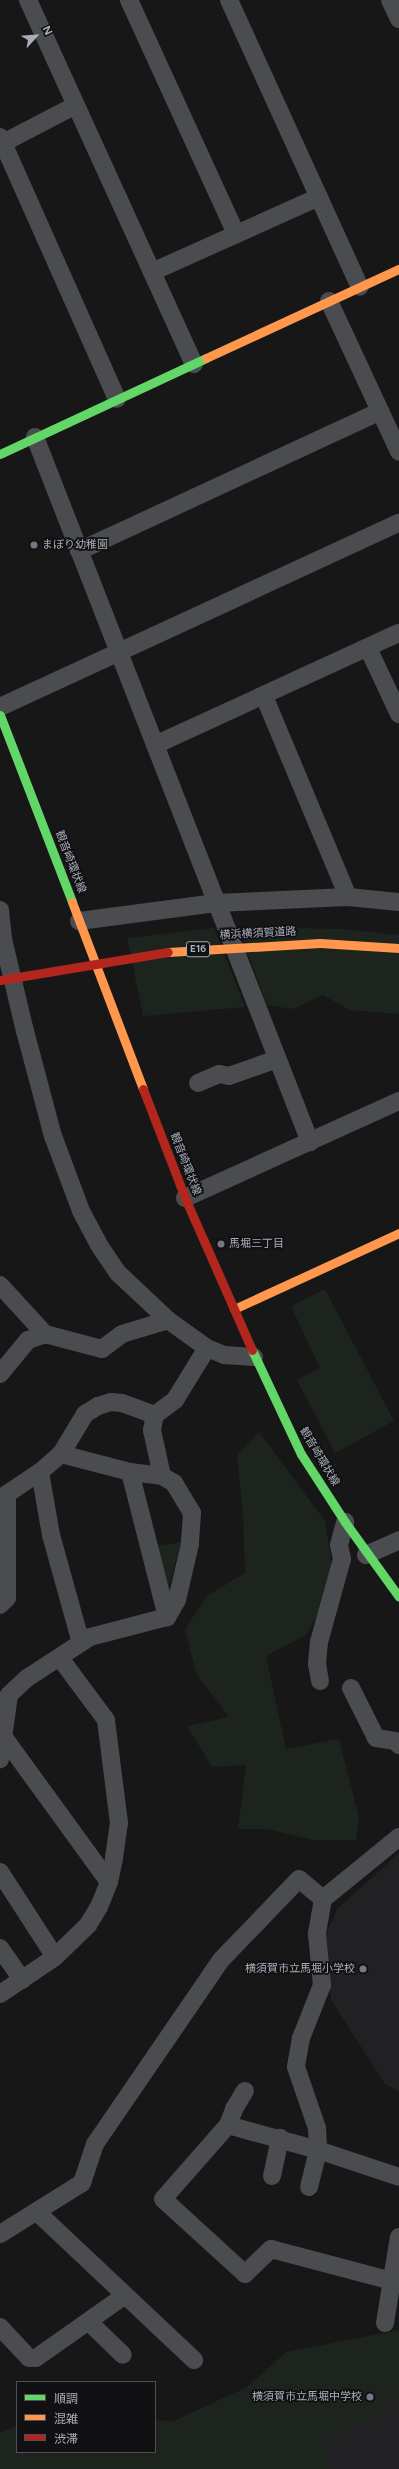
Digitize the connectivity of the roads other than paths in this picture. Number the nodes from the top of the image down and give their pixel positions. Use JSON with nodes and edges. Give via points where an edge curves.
{"nodes":[{"id":1,"x":28,"y":0,"type":"edge"},
{"id":2,"x":129,"y":0,"type":"edge"},
{"id":3,"x":229,"y":0,"type":"edge"},
{"id":4,"x":390,"y":0,"type":"edge"},
{"id":5,"x":399,"y":19,"type":"edge"},
{"id":6,"x":76,"y":104,"type":"junction"},
{"id":7,"x":1,"y":140,"type":"edge"},
{"id":8,"x":319,"y":197,"type":"junction"},
{"id":9,"x":236,"y":234,"type":"junction"},
{"id":10,"x":399,"y":269,"type":"edge"},
{"id":11,"x":152,"y":272,"type":"junction"},
{"id":12,"x":360,"y":287,"type":"junction"},
{"id":13,"x":329,"y":301,"type":"junction"},
{"id":14,"x":194,"y":364,"type":"junction"},
{"id":15,"x":117,"y":399,"type":"junction"},
{"id":16,"x":380,"y":410,"type":"junction"},
{"id":17,"x":35,"y":438,"type":"junction"},
{"id":18,"x":399,"y":452,"type":"edge"},
{"id":19,"x":0,"y":454,"type":"edge"},
{"id":20,"x":399,"y":523,"type":"edge"},
{"id":21,"x":79,"y":551,"type":"junction"},
{"id":22,"x":399,"y":634,"type":"edge"},
{"id":23,"x":368,"y":648,"type":"junction"},
{"id":24,"x":119,"y":654,"type":"junction"},
{"id":25,"x":264,"y":696,"type":"junction"},
{"id":26,"x":0,"y":707,"type":"edge"},
{"id":27,"x":399,"y":714,"type":"edge"},
{"id":28,"x":0,"y":715,"type":"edge"},
{"id":29,"x":155,"y":746,"type":"junction"},
{"id":30,"x":348,"y":897,"type":"junction"},
{"id":31,"x":399,"y":902,"type":"edge"},
{"id":32,"x":216,"y":903,"type":"junction"},
{"id":33,"x":0,"y":910,"type":"edge"},
{"id":34,"x":79,"y":921,"type":"junction"},
{"id":35,"x":399,"y":948,"type":"edge"},
{"id":36,"x":340,"y":954,"type":"dead end"},
{"id":37,"x":290,"y":955,"type":"dead end"},
{"id":38,"x":399,"y":958,"type":"edge"},
{"id":39,"x":180,"y":961,"type":"dead end"},
{"id":40,"x":165,"y":963,"type":"dead end"},
{"id":41,"x":0,"y":980,"type":"edge"},
{"id":42,"x":0,"y":990,"type":"edge"},
{"id":43,"x":277,"y":1059,"type":"junction"},
{"id":44,"x":198,"y":1083,"type":"dead end"},
{"id":45,"x":399,"y":1101,"type":"edge"},
{"id":46,"x":310,"y":1142,"type":"junction"},
{"id":47,"x":185,"y":1198,"type":"junction"},
{"id":48,"x":399,"y":1233,"type":"edge"},
{"id":49,"x":0,"y":1285,"type":"edge"},
{"id":50,"x":234,"y":1309,"type":"junction"},
{"id":51,"x":168,"y":1320,"type":"junction"},
{"id":52,"x":45,"y":1334,"type":"junction"},
{"id":53,"x":207,"y":1348,"type":"junction"},
{"id":54,"x":254,"y":1357,"type":"junction"},
{"id":55,"x":0,"y":1374,"type":"edge"},
{"id":56,"x":155,"y":1415,"type":"junction"},
{"id":57,"x":61,"y":1454,"type":"junction"},
{"id":58,"x":40,"y":1472,"type":"junction"},
{"id":59,"x":130,"y":1472,"type":"junction"},
{"id":60,"x":162,"y":1476,"type":"junction"},
{"id":61,"x":345,"y":1522,"type":"junction"},
{"id":62,"x":399,"y":1540,"type":"edge"},
{"id":63,"x":366,"y":1555,"type":"junction"},
{"id":64,"x":399,"y":1597,"type":"edge"},
{"id":65,"x":0,"y":1605,"type":"edge"},
{"id":66,"x":167,"y":1617,"type":"junction"},
{"id":67,"x":81,"y":1643,"type":"junction"},
{"id":68,"x":60,"y":1658,"type":"junction"},
{"id":69,"x":320,"y":1681,"type":"dead end"},
{"id":70,"x":352,"y":1688,"type":"dead end"},
{"id":71,"x":1,"y":1733,"type":"edge"},
{"id":72,"x":399,"y":1745,"type":"edge"},
{"id":73,"x":0,"y":1760,"type":"edge"},
{"id":74,"x":399,"y":1837,"type":"edge"},
{"id":75,"x":0,"y":1872,"type":"edge"},
{"id":76,"x":109,"y":1882,"type":"junction"},
{"id":77,"x":323,"y":1899,"type":"junction"},
{"id":78,"x":0,"y":1948,"type":"edge"},
{"id":79,"x":56,"y":1957,"type":"junction"},
{"id":80,"x":22,"y":1980,"type":"junction"},
{"id":81,"x":0,"y":1994,"type":"edge"},
{"id":82,"x":245,"y":2091,"type":"dead end"},
{"id":83,"x":228,"y":2125,"type":"junction"},
{"id":84,"x":280,"y":2138,"type":"junction"},
{"id":85,"x":318,"y":2150,"type":"junction"},
{"id":86,"x":272,"y":2176,"type":"dead end"},
{"id":87,"x":399,"y":2176,"type":"edge"},
{"id":88,"x":309,"y":2187,"type":"dead end"},
{"id":89,"x":36,"y":2212,"type":"junction"},
{"id":90,"x":0,"y":2234,"type":"edge"},
{"id":91,"x":399,"y":2237,"type":"edge"},
{"id":92,"x":392,"y":2281,"type":"junction"},
{"id":93,"x":124,"y":2296,"type":"junction"},
{"id":94,"x":89,"y":2322,"type":"junction"},
{"id":95,"x":386,"y":2323,"type":"dead end"},
{"id":96,"x":0,"y":2327,"type":"edge"},
{"id":97,"x":123,"y":2355,"type":"dead end"},
{"id":98,"x":194,"y":2360,"type":"dead end"}],
"edges":[{"from":1,"to":6,"type":"street"},
{"from":2,"to":9,"type":"street"},
{"from":3,"to":8,"type":"street"},
{"from":4,"to":5,"type":"street"},
{"from":6,"to":7,"type":"street"},
{"from":6,"to":11,"type":"street"},
{"from":7,"to":15,"type":"street"},
{"from":8,"to":9,"type":"street"},
{"from":8,"to":12,"type":"street"},
{"from":9,"to":11,"type":"street"},
{"from":10,"to":12,"type":"main road"},
{"from":11,"to":14,"type":"street"},
{"from":12,"to":13,"type":"main road"},
{"from":13,"to":14,"type":"main road"},
{"from":13,"to":16,"type":"street"},
{"from":14,"to":15,"type":"main road"},
{"from":15,"to":17,"type":"main road"},
{"from":16,"to":18,"type":"street"},
{"from":16,"to":21,"type":"street"},
{"from":17,"to":19,"type":"main road"},
{"from":17,"to":21,"type":"street"},
{"from":20,"to":24,"type":"street"},
{"from":21,"to":24,"type":"street"},
{"from":22,"to":23,"type":"street"},
{"from":23,"to":25,"type":"street"},
{"from":23,"to":27,"type":"street"},
{"from":24,"to":26,"type":"street"},
{"from":24,"to":29,"type":"street"},
{"from":25,"to":29,"type":"street"},
{"from":25,"to":30,"type":"street"},
{"from":28,"to":34,"type":"main road","name":"観音崎環状線"},
{"from":29,"to":32,"type":"street"},
{"from":30,"to":31,"type":"street"},
{"from":30,"to":32,"type":"street"},
{"from":32,"to":34,"type":"street"},
{"from":32,"to":43,"type":"street"},
{"from":33,"to":51,"type":"street","via":[[3,939],[53,1136],[81,1211],[98,1245],[118,1273]]},
{"from":34,"to":47,"type":"main road","name":"観音崎環状線"},
{"from":35,"to":41,"type":"main road","name":"横浜横須賀道路","number":"E16","via":[[320,943],[201,949],[150,954]]},
{"from":36,"to":38,"type":"main road"},
{"from":37,"to":39,"type":"main road","name":"横浜横須賀道路","number":"E16"},
{"from":40,"to":42,"type":"main road"},
{"from":43,"to":44,"type":"street","via":[[229,1076],[219,1074]]},
{"from":43,"to":46,"type":"street"},
{"from":45,"to":46,"type":"street"},
{"from":46,"to":47,"type":"street"},
{"from":47,"to":50,"type":"main road","name":"観音崎環状線"},
{"from":48,"to":50,"type":"main road"},
{"from":49,"to":52,"type":"street"},
{"from":50,"to":54,"type":"main road","name":"観音崎環状線"},
{"from":51,"to":52,"type":"street","via":[[122,1334],[102,1349]]},
{"from":51,"to":53,"type":"street"},
{"from":52,"to":55,"type":"street","via":[[28,1340]]},
{"from":53,"to":54,"type":"street","via":[[224,1355]]},
{"from":53,"to":56,"type":"street","via":[[174,1400]]},
{"from":54,"to":61,"type":"main road","name":"観音崎環状線","via":[[301,1454]]},
{"from":56,"to":57,"type":"street","via":[[117,1402],[98,1406],[85,1414]]},
{"from":56,"to":60,"type":"street","via":[[152,1430]]},
{"from":57,"to":58,"type":"street"},
{"from":57,"to":59,"type":"street"},
{"from":58,"to":65,"type":"street","via":[[7,1494],[7,1598]]},
{"from":58,"to":67,"type":"street","via":[[51,1535]]},
{"from":59,"to":60,"type":"street"},
{"from":59,"to":66,"type":"street"},
{"from":60,"to":66,"type":"street","via":[[174,1483],[192,1513],[190,1544],[177,1600]]},
{"from":61,"to":63,"type":"main road","name":"観音崎環状線"},
{"from":61,"to":69,"type":"street","via":[[339,1544],[342,1559],[319,1642],[317,1664]]},
{"from":62,"to":63,"type":"street"},
{"from":63,"to":64,"type":"main road","name":"観音崎環状線"},
{"from":66,"to":67,"type":"street","via":[[90,1637]]},
{"from":67,"to":68,"type":"street"},
{"from":68,"to":71,"type":"street","via":[[27,1678],[8,1695]]},
{"from":68,"to":76,"type":"street","via":[[106,1720],[119,1823]]},
{"from":70,"to":72,"type":"street","via":[[376,1738],[395,1741]]},
{"from":71,"to":73,"type":"street"},
{"from":71,"to":76,"type":"street"},
{"from":74,"to":77,"type":"street"},
{"from":75,"to":79,"type":"street"},
{"from":76,"to":79,"type":"street","via":[[99,1907],[88,1924]]},
{"from":77,"to":85,"type":"street","via":[[317,1934],[322,1985],[301,2038],[296,2067],[317,2128]]},
{"from":77,"to":89,"type":"street","via":[[299,1879],[221,1960],[95,2144],[82,2183]]},
{"from":78,"to":80,"type":"street"},
{"from":79,"to":80,"type":"street"},
{"from":80,"to":81,"type":"street"},
{"from":82,"to":83,"type":"street"},
{"from":83,"to":84,"type":"street"},
{"from":83,"to":92,"type":"street","via":[[163,2199],[245,2274],[271,2249]]},
{"from":84,"to":85,"type":"street"},
{"from":84,"to":86,"type":"street"},
{"from":85,"to":87,"type":"street"},
{"from":85,"to":88,"type":"street"},
{"from":89,"to":90,"type":"street"},
{"from":89,"to":93,"type":"street"},
{"from":91,"to":92,"type":"street"},
{"from":92,"to":95,"type":"street"},
{"from":93,"to":94,"type":"street"},
{"from":93,"to":98,"type":"street"},
{"from":94,"to":96,"type":"street","via":[[36,2358],[29,2358]]},
{"from":94,"to":97,"type":"street"}]}
